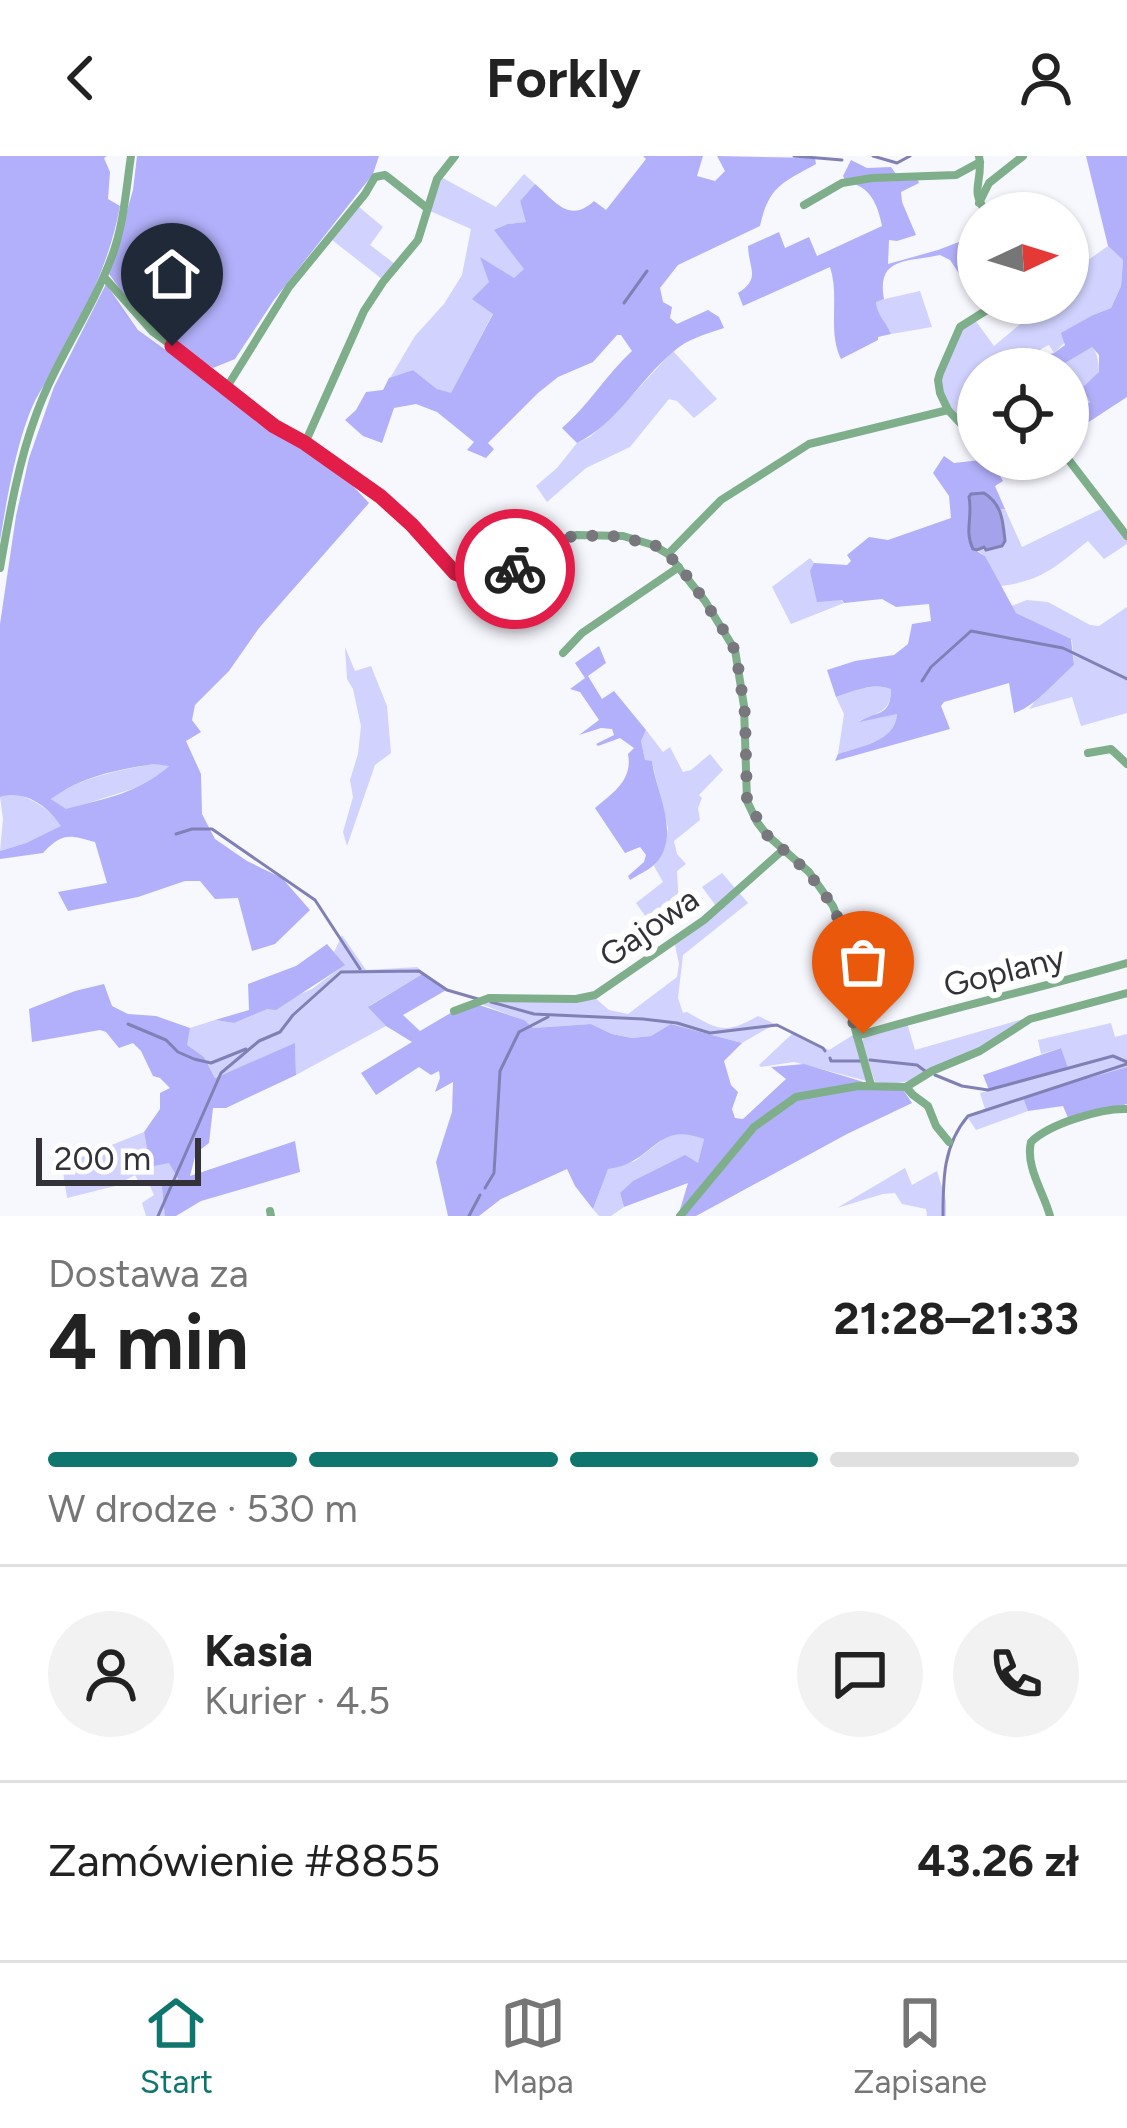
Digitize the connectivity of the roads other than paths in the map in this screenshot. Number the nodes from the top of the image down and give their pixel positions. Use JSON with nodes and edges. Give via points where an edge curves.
{"nodes":[{"id":1,"x":131,"y":156,"type":"edge"},
{"id":2,"x":455,"y":156,"type":"edge"},
{"id":3,"x":1023,"y":156,"type":"edge"},
{"id":4,"x":980,"y":159,"type":"edge"},
{"id":5,"x":976,"y":192,"type":"edge"},
{"id":6,"x":984,"y":192,"type":"edge"},
{"id":7,"x":804,"y":206,"type":"dead end"},
{"id":8,"x":428,"y":209,"type":"junction"},
{"id":9,"x":104,"y":277,"type":"junction"},
{"id":10,"x":965,"y":324,"type":"edge"},
{"id":11,"x":227,"y":387,"type":"junction"},
{"id":12,"x":948,"y":410,"type":"junction"},
{"id":13,"x":957,"y":420,"type":"edge"},
{"id":14,"x":305,"y":443,"type":"junction"},
{"id":15,"x":1084,"y":480,"type":"edge"},
{"id":16,"x":1127,"y":536,"type":"edge"},
{"id":17,"x":668,"y":554,"type":"junction"},
{"id":18,"x":679,"y":567,"type":"junction"},
{"id":19,"x":0,"y":568,"type":"edge"},
{"id":20,"x":563,"y":653,"type":"dead end"},
{"id":21,"x":1088,"y":753,"type":"dead end"},
{"id":22,"x":1127,"y":764,"type":"edge"},
{"id":23,"x":784,"y":849,"type":"junction"},
{"id":24,"x":1127,"y":963,"type":"edge"},
{"id":25,"x":1127,"y":993,"type":"edge"},
{"id":26,"x":454,"y":1012,"type":"dead end"},
{"id":27,"x":857,"y":1036,"type":"junction"},
{"id":28,"x":872,"y":1085,"type":"junction"},
{"id":29,"x":906,"y":1087,"type":"junction"},
{"id":30,"x":1127,"y":1109,"type":"edge"},
{"id":31,"x":949,"y":1142,"type":"dead end"},
{"id":32,"x":680,"y":1216,"type":"edge"},
{"id":33,"x":1049,"y":1216,"type":"edge"}],
"edges":[{"from":1,"to":9,"type":"street"},
{"from":2,"to":8,"type":"street","via":[[437,178]]},
{"from":3,"to":6,"type":"street"},
{"from":4,"to":5,"type":"street"},
{"from":4,"to":7,"type":"street","via":[[956,175],[842,183]]},
{"from":8,"to":11,"type":"street","via":[[376,176],[289,287]]},
{"from":8,"to":14,"type":"street","via":[[418,240],[364,311]]},
{"from":9,"to":11,"type":"street","via":[[142,323]]},
{"from":9,"to":19,"type":"street","via":[[37,412]]},
{"from":10,"to":12,"type":"street","via":[[938,380]]},
{"from":11,"to":14,"type":"street"},
{"from":12,"to":13,"type":"street"},
{"from":12,"to":17,"type":"street","via":[[809,444],[721,500]]},
{"from":14,"to":17,"type":"street","via":[[380,496],[447,566],[477,582],[496,580],[576,535],[640,540]]},
{"from":15,"to":16,"type":"street"},
{"from":17,"to":18,"type":"street"},
{"from":18,"to":20,"type":"street"},
{"from":18,"to":23,"type":"street","via":[[735,650],[747,801]]},
{"from":21,"to":22,"type":"street","via":[[1112,749]]},
{"from":23,"to":26,"type":"street","name":"Gajowa","via":[[704,920],[595,995],[489,998]]},
{"from":23,"to":27,"type":"street","via":[[839,919]]},
{"from":24,"to":27,"type":"street","name":"Goplany"},
{"from":25,"to":29,"type":"street","via":[[1039,1015]]},
{"from":27,"to":28,"type":"street"},
{"from":28,"to":29,"type":"street"},
{"from":28,"to":32,"type":"street","via":[[782,1104]]},
{"from":29,"to":31,"type":"street"},
{"from":30,"to":33,"type":"street","via":[[1067,1123],[1030,1142]]}]}
